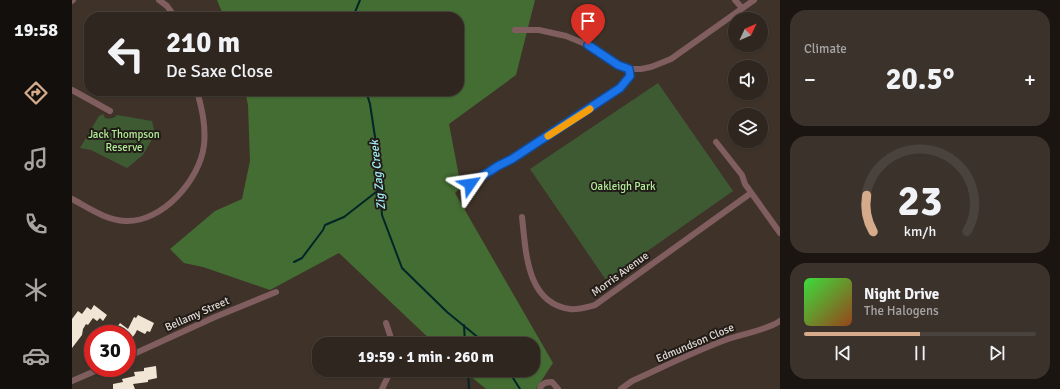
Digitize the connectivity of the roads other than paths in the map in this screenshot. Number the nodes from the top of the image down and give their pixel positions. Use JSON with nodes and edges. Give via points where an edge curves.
{"nodes":[{"id":1,"x":159,"y":0,"type":"edge"},
{"id":2,"x":734,"y":0,"type":"edge"},
{"id":3,"x":754,"y":0,"type":"edge"},
{"id":4,"x":742,"y":8,"type":"junction"},
{"id":5,"x":171,"y":12,"type":"edge"},
{"id":6,"x":515,"y":30,"type":"dead end"},
{"id":7,"x":629,"y":69,"type":"junction"},
{"id":8,"x":72,"y":90,"type":"edge"},
{"id":9,"x":198,"y":96,"type":"edge"},
{"id":10,"x":110,"y":110,"type":"dead end"},
{"id":11,"x":716,"y":142,"type":"dead end"},
{"id":12,"x":470,"y":184,"type":"dead end"},
{"id":13,"x":751,"y":193,"type":"junction"},
{"id":14,"x":72,"y":200,"type":"edge"},
{"id":15,"x":522,"y":217,"type":"dead end"},
{"id":16,"x":780,"y":233,"type":"edge"},
{"id":17,"x":276,"y":292,"type":"dead end"},
{"id":18,"x":780,"y":321,"type":"edge"},
{"id":19,"x":386,"y":323,"type":"dead end"},
{"id":20,"x":391,"y":337,"type":"edge"},
{"id":21,"x":136,"y":353,"type":"edge"},
{"id":22,"x":84,"y":376,"type":"edge"},
{"id":23,"x":388,"y":377,"type":"edge"},
{"id":24,"x":72,"y":381,"type":"edge"},
{"id":25,"x":382,"y":389,"type":"edge"},
{"id":26,"x":540,"y":389,"type":"edge"},
{"id":27,"x":558,"y":389,"type":"edge"},
{"id":28,"x":621,"y":389,"type":"edge"}],
"edges":[{"from":1,"to":5,"type":"street"},
{"from":2,"to":4,"type":"street"},
{"from":3,"to":4,"type":"street"},
{"from":4,"to":7,"type":"street","via":[[671,59],[651,67]]},
{"from":6,"to":7,"type":"street","via":[[539,30],[566,36],[588,45],[618,65]]},
{"from":7,"to":12,"type":"street","via":[[630,76],[620,88]]},
{"from":8,"to":10,"type":"street"},
{"from":9,"to":14,"type":"street","via":[[205,136],[202,155],[189,182],[167,205],[146,218],[124,221],[109,218]]},
{"from":11,"to":13,"type":"street","via":[[742,175]]},
{"from":13,"to":15,"type":"street","name":"Morris Avenue","via":[[595,305],[582,308],[571,309],[551,302],[533,280],[527,260]]},
{"from":13,"to":16,"type":"street"},
{"from":17,"to":21,"type":"street","name":"Bellamy Street"},
{"from":18,"to":28,"type":"street","name":"Edmundson Close","via":[[767,328],[727,339],[632,381]]},
{"from":19,"to":20,"type":"street"},
{"from":22,"to":24,"type":"street"},
{"from":23,"to":25,"type":"street"},
{"from":26,"to":27,"type":"street","via":[[546,382],[552,382]]}]}
